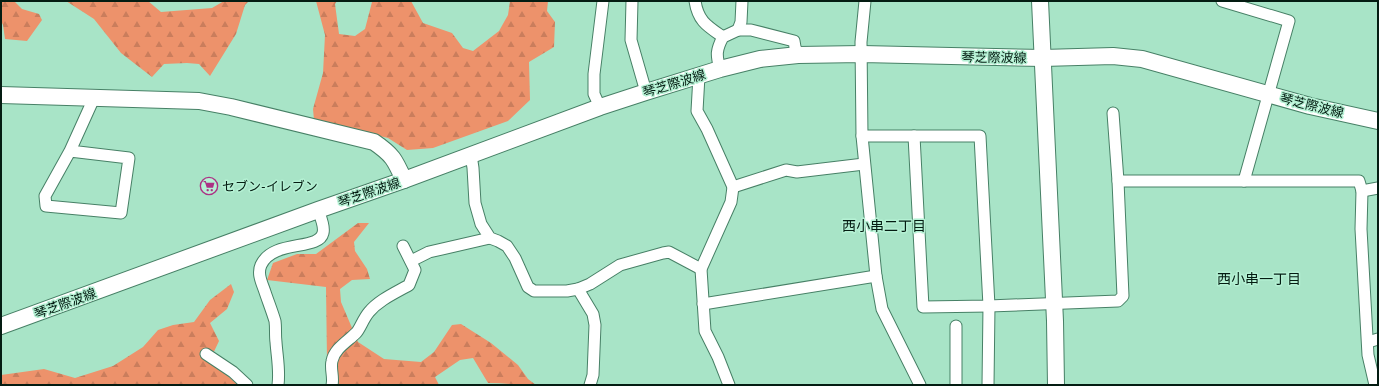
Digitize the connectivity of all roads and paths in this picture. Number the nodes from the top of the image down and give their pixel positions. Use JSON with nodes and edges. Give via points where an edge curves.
{"nodes":[{"id":1,"x":603,"y":1,"type":"edge"},
{"id":2,"x":632,"y":1,"type":"edge"},
{"id":3,"x":695,"y":1,"type":"edge"},
{"id":4,"x":742,"y":1,"type":"edge"},
{"id":5,"x":865,"y":1,"type":"edge"},
{"id":6,"x":1040,"y":1,"type":"edge"},
{"id":7,"x":1222,"y":1,"type":"edge"},
{"id":8,"x":738,"y":30,"type":"junction"},
{"id":9,"x":723,"y":37,"type":"junction"},
{"id":10,"x":862,"y":54,"type":"junction"},
{"id":11,"x":798,"y":55,"type":"junction"},
{"id":12,"x":1043,"y":58,"type":"junction"},
{"id":13,"x":720,"y":69,"type":"junction"},
{"id":14,"x":699,"y":76,"type":"junction"},
{"id":15,"x":646,"y":92,"type":"junction"},
{"id":16,"x":1268,"y":94,"type":"junction"},
{"id":17,"x":1,"y":95,"type":"edge"},
{"id":18,"x":94,"y":98,"type":"junction"},
{"id":19,"x":600,"y":108,"type":"junction"},
{"id":20,"x":1113,"y":113,"type":"dead end"},
{"id":21,"x":1378,"y":120,"type":"edge"},
{"id":22,"x":862,"y":136,"type":"junction"},
{"id":23,"x":914,"y":136,"type":"junction"},
{"id":24,"x":70,"y":151,"type":"junction"},
{"id":25,"x":471,"y":155,"type":"junction"},
{"id":26,"x":864,"y":164,"type":"junction"},
{"id":27,"x":404,"y":180,"type":"junction"},
{"id":28,"x":1118,"y":181,"type":"junction"},
{"id":29,"x":1244,"y":181,"type":"junction"},
{"id":30,"x":733,"y":187,"type":"junction"},
{"id":31,"x":1378,"y":188,"type":"edge"},
{"id":32,"x":1362,"y":191,"type":"junction"},
{"id":33,"x":318,"y":210,"type":"junction"},
{"id":34,"x":490,"y":238,"type":"junction"},
{"id":35,"x":403,"y":246,"type":"dead end"},
{"id":36,"x":411,"y":261,"type":"junction"},
{"id":37,"x":701,"y":269,"type":"junction"},
{"id":38,"x":876,"y":276,"type":"junction"},
{"id":39,"x":578,"y":289,"type":"junction"},
{"id":40,"x":703,"y":304,"type":"junction"},
{"id":41,"x":1054,"y":304,"type":"junction"},
{"id":42,"x":989,"y":306,"type":"junction"},
{"id":43,"x":1,"y":326,"type":"edge"},
{"id":44,"x":956,"y":326,"type":"dead end"},
{"id":45,"x":1373,"y":340,"type":"edge"},
{"id":46,"x":206,"y":354,"type":"dead end"},
{"id":47,"x":247,"y":385,"type":"edge"},
{"id":48,"x":278,"y":385,"type":"edge"},
{"id":49,"x":332,"y":385,"type":"edge"},
{"id":50,"x":590,"y":385,"type":"edge"},
{"id":51,"x":729,"y":385,"type":"edge"},
{"id":52,"x":920,"y":385,"type":"edge"},
{"id":53,"x":956,"y":385,"type":"edge"},
{"id":54,"x":988,"y":385,"type":"edge"},
{"id":55,"x":1056,"y":385,"type":"edge"},
{"id":56,"x":1375,"y":385,"type":"edge"}],
"edges":[{"from":1,"to":19,"type":"street","via":[[594,74],[594,94]]},
{"from":2,"to":15,"type":"street","via":[[631,40]]},
{"from":3,"to":9,"type":"street","via":[[704,24]]},
{"from":4,"to":8,"type":"street"},
{"from":5,"to":10,"type":"street"},
{"from":6,"to":12,"type":"main road"},
{"from":7,"to":16,"type":"street","via":[[1289,21]]},
{"from":8,"to":9,"type":"street"},
{"from":8,"to":11,"type":"street","via":[[751,30],[794,41]]},
{"from":9,"to":13,"type":"street","via":[[717,48],[716,58]]},
{"from":10,"to":11,"type":"main road","name":"琴芝際波線"},
{"from":10,"to":12,"type":"main road","name":"琴芝際波線"},
{"from":10,"to":22,"type":"street"},
{"from":11,"to":13,"type":"main road","name":"琴芝際波線","via":[[760,59]]},
{"from":12,"to":16,"type":"main road","name":"琴芝際波線","via":[[1113,56],[1142,60]]},
{"from":12,"to":41,"type":"main road"},
{"from":13,"to":14,"type":"main road","name":"琴芝際波線"},
{"from":14,"to":15,"type":"main road","name":"琴芝際波線"},
{"from":14,"to":30,"type":"street","via":[[697,111]]},
{"from":15,"to":19,"type":"main road","name":"琴芝際波線"},
{"from":16,"to":21,"type":"main road","name":"琴芝際波線","via":[[1310,106]]},
{"from":16,"to":29,"type":"street"},
{"from":17,"to":18,"type":"main road"},
{"from":18,"to":24,"type":"street"},
{"from":18,"to":27,"type":"main road","via":[[199,101],[374,142],[392,156]]},
{"from":19,"to":25,"type":"main road","name":"琴芝際波線"},
{"from":20,"to":28,"type":"street"},
{"from":22,"to":23,"type":"street"},
{"from":22,"to":26,"type":"street"},
{"from":23,"to":42,"type":"street","via":[[980,136]]},
{"from":23,"to":42,"type":"street","via":[[923,307]]},
{"from":24,"to":24,"type":"street","via":[[129,158],[121,213],[46,206],[45,196]]},
{"from":25,"to":27,"type":"main road","name":"琴芝際波線"},
{"from":25,"to":34,"type":"street","via":[[475,204],[481,224]]},
{"from":26,"to":30,"type":"street","via":[[798,172],[786,170]]},
{"from":26,"to":38,"type":"street"},
{"from":27,"to":33,"type":"main road","name":"琴芝際波線"},
{"from":28,"to":29,"type":"street"},
{"from":28,"to":41,"type":"street","via":[[1123,296],[1118,301]]},
{"from":29,"to":32,"type":"street","via":[[1359,181]]},
{"from":30,"to":37,"type":"street","via":[[731,202]]},
{"from":31,"to":32,"type":"street"},
{"from":32,"to":45,"type":"street","via":[[1361,229]]},
{"from":33,"to":43,"type":"main road","name":"琴芝際波線"},
{"from":33,"to":48,"type":"street","via":[[324,229],[321,238],[313,243],[274,251],[260,267],[261,281],[275,322],[280,372]]},
{"from":34,"to":36,"type":"street","via":[[429,252]]},
{"from":34,"to":39,"type":"street","via":[[507,246],[528,287],[534,291]]},
{"from":35,"to":36,"type":"street"},
{"from":36,"to":49,"type":"street","via":[[414,270],[409,285],[384,299],[370,311],[356,332],[336,353],[332,360]]},
{"from":37,"to":39,"type":"street","via":[[669,252],[662,253],[620,265]]},
{"from":37,"to":40,"type":"street"},
{"from":38,"to":40,"type":"street"},
{"from":38,"to":52,"type":"street","via":[[882,309]]},
{"from":39,"to":50,"type":"street","via":[[593,314],[595,325],[593,375]]},
{"from":40,"to":51,"type":"street","via":[[705,332]]},
{"from":41,"to":42,"type":"street"},
{"from":41,"to":55,"type":"main road"},
{"from":42,"to":54,"type":"street"},
{"from":44,"to":53,"type":"street"},
{"from":45,"to":56,"type":"street","via":[[1368,355]]},
{"from":46,"to":47,"type":"street"}]}
